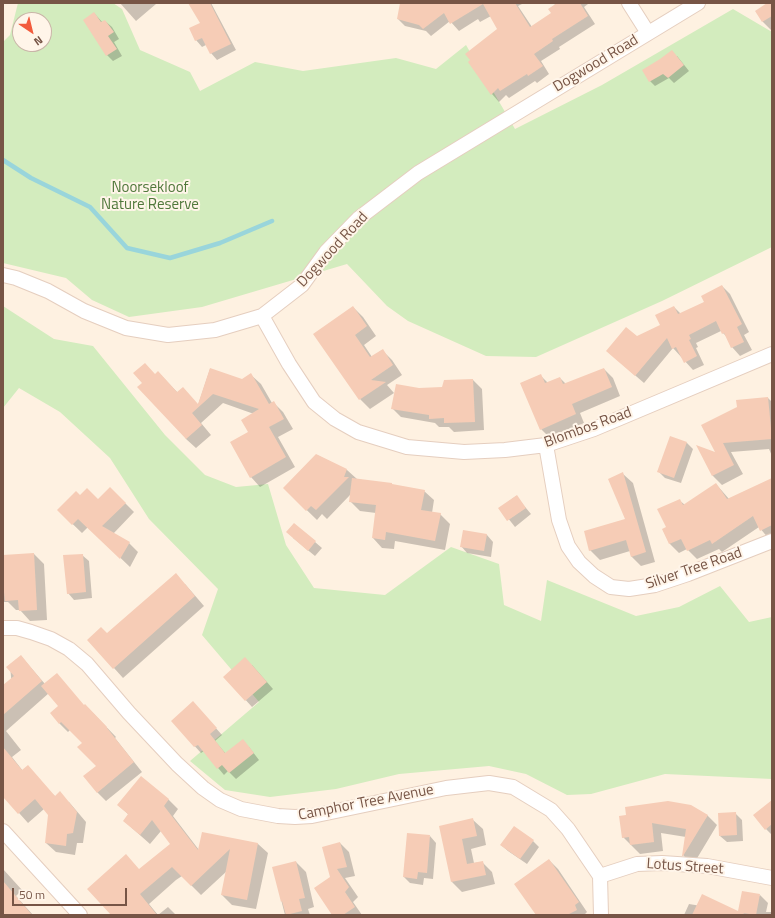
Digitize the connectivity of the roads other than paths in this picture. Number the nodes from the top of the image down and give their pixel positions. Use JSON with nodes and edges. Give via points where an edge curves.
{"nodes":[{"id":1,"x":629,"y":3,"type":"edge"},
{"id":2,"x":698,"y":3,"type":"edge"},
{"id":3,"x":648,"y":33,"type":"junction"},
{"id":4,"x":3,"y":275,"type":"edge"},
{"id":5,"x":262,"y":316,"type":"junction"},
{"id":6,"x":772,"y":354,"type":"edge"},
{"id":7,"x":546,"y":444,"type":"junction"},
{"id":8,"x":772,"y":541,"type":"edge"},
{"id":9,"x":3,"y":628,"type":"edge"},
{"id":10,"x":3,"y":831,"type":"edge"},
{"id":11,"x":600,"y":876,"type":"junction"},
{"id":12,"x":772,"y":878,"type":"edge"},
{"id":13,"x":80,"y":915,"type":"edge"},
{"id":14,"x":601,"y":915,"type":"edge"}],
"edges":[{"from":1,"to":3,"type":"street"},
{"from":2,"to":3,"type":"street","name":"Dogwood Road"},
{"from":3,"to":5,"type":"street","name":"Dogwood Road","via":[[418,173],[359,218],[326,252],[302,285]]},
{"from":4,"to":5,"type":"street","name":"Dogwood Road","via":[[48,291],[84,311],[126,328],[168,336],[215,330]]},
{"from":5,"to":7,"type":"street","name":"Blombos Road","via":[[314,402],[358,432],[407,447],[464,452]]},
{"from":6,"to":7,"type":"street","name":"Blombos Road","via":[[594,429]]},
{"from":7,"to":8,"type":"street","name":"Silver Tree Road","via":[[559,520],[568,546],[579,562],[611,587],[629,589],[655,585]]},
{"from":9,"to":11,"type":"street","name":"Camphor Tree Avenue","via":[[31,632],[69,649],[87,664],[129,713],[193,779],[220,800],[241,809],[278,816],[312,816],[446,788],[489,783],[513,787],[551,810]]},
{"from":10,"to":13,"type":"street"},
{"from":11,"to":12,"type":"street","name":"Lotus Street","via":[[637,864],[662,863],[707,866]]},
{"from":11,"to":14,"type":"street"}]}
